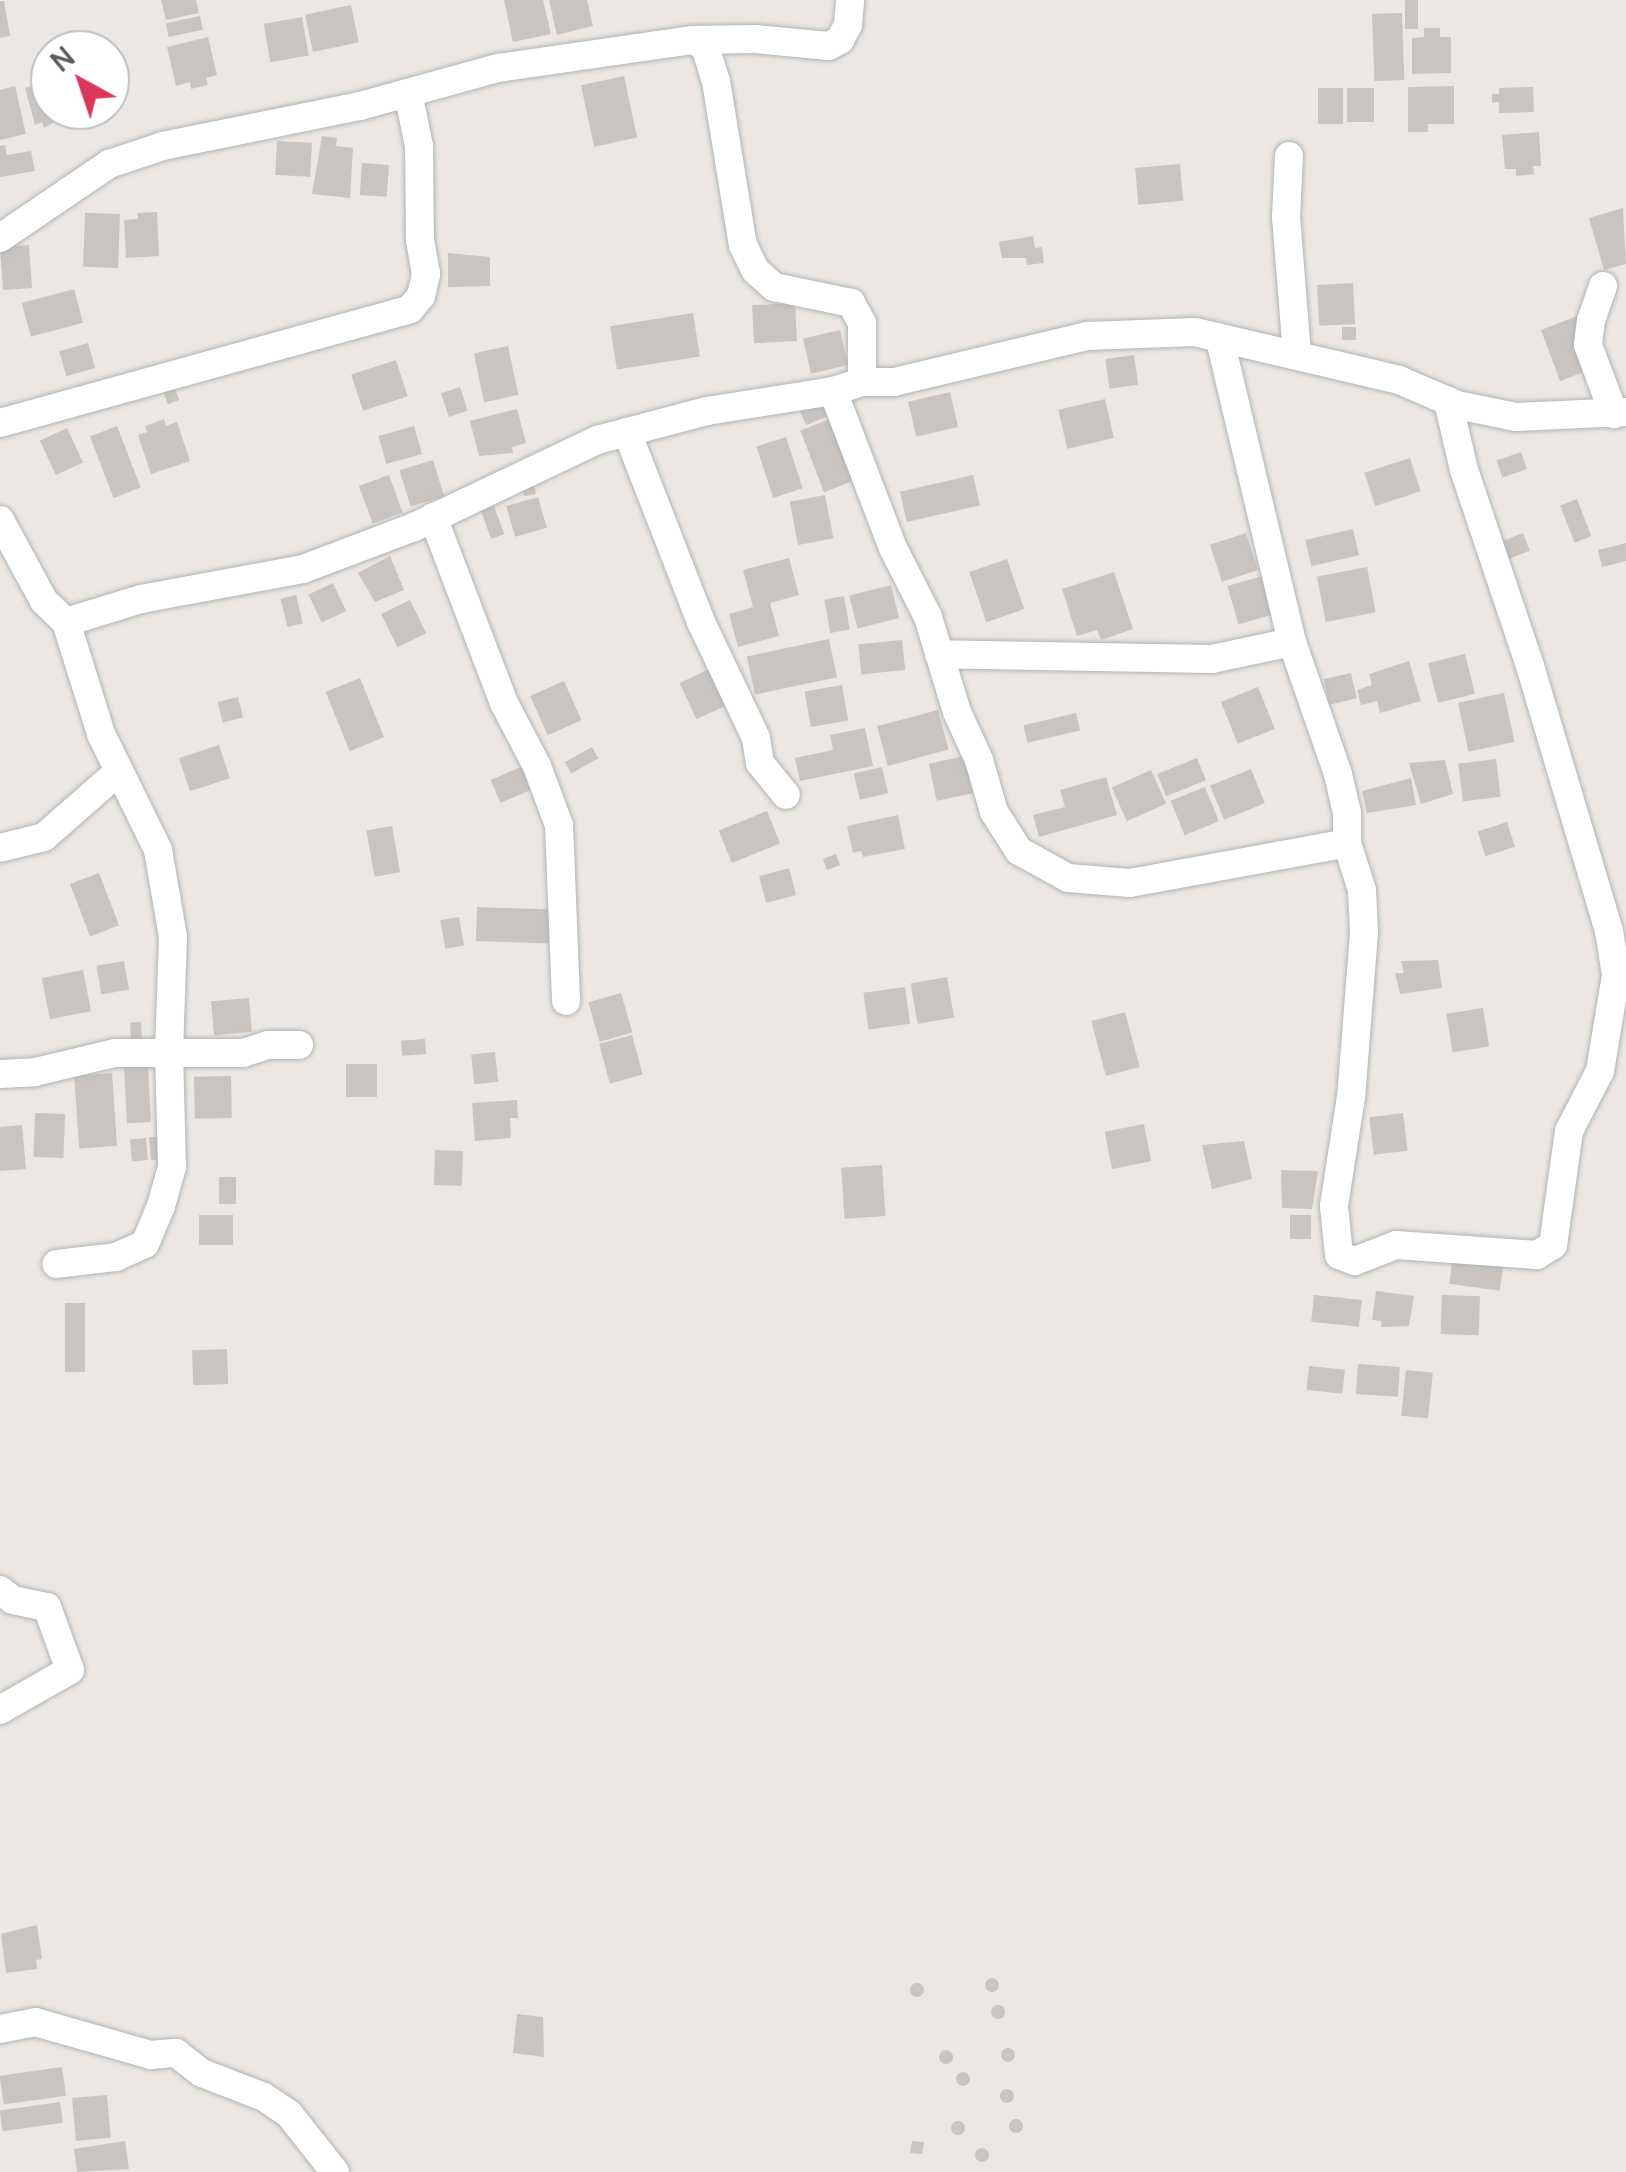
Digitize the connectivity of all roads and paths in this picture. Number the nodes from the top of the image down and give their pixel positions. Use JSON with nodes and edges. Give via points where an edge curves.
{"nodes":[{"id":1,"x":850,"y":0,"type":"edge"},
{"id":2,"x":693,"y":40,"type":"junction"},
{"id":3,"x":408,"y":93,"type":"junction"},
{"id":4,"x":1289,"y":156,"type":"dead end"},
{"id":5,"x":0,"y":238,"type":"edge"},
{"id":6,"x":1603,"y":286,"type":"dead end"},
{"id":7,"x":1220,"y":340,"type":"junction"},
{"id":8,"x":1298,"y":354,"type":"junction"},
{"id":9,"x":862,"y":382,"type":"junction"},
{"id":10,"x":833,"y":392,"type":"junction"},
{"id":11,"x":1448,"y":400,"type":"junction"},
{"id":12,"x":1620,"y":413,"type":"edge"},
{"id":13,"x":0,"y":423,"type":"edge"},
{"id":14,"x":627,"y":432,"type":"junction"},
{"id":15,"x":433,"y":517,"type":"junction"},
{"id":16,"x":0,"y":520,"type":"edge"},
{"id":17,"x":66,"y":622,"type":"junction"},
{"id":18,"x":1292,"y":642,"type":"junction"},
{"id":19,"x":939,"y":654,"type":"junction"},
{"id":20,"x":119,"y":771,"type":"junction"},
{"id":21,"x":786,"y":794,"type":"dead end"},
{"id":22,"x":1347,"y":843,"type":"junction"},
{"id":23,"x":0,"y":848,"type":"edge"},
{"id":24,"x":566,"y":1001,"type":"dead end"},
{"id":25,"x":299,"y":1045,"type":"dead end"},
{"id":26,"x":169,"y":1053,"type":"junction"},
{"id":27,"x":0,"y":1074,"type":"edge"},
{"id":28,"x":56,"y":1264,"type":"dead end"},
{"id":29,"x":0,"y":1590,"type":"edge"},
{"id":30,"x":0,"y":1710,"type":"edge"},
{"id":31,"x":0,"y":2030,"type":"edge"},
{"id":32,"x":335,"y":2172,"type":"edge"}],
"edges":[{"from":1,"to":2,"type":"street","via":[[848,25],[830,46]]},
{"from":2,"to":3,"type":"street","via":[[515,65]]},
{"from":2,"to":9,"type":"street","via":[[705,46],[716,80],[742,245],[774,287],[851,303],[862,323]]},
{"from":3,"to":5,"type":"street","via":[[163,146],[109,164]]},
{"from":3,"to":13,"type":"street","via":[[426,274],[410,308]]},
{"from":4,"to":8,"type":"street","via":[[1286,217]]},
{"from":6,"to":12,"type":"street","via":[[1588,345]]},
{"from":7,"to":8,"type":"street"},
{"from":7,"to":9,"type":"street","via":[[1195,332],[1087,336],[894,382]]},
{"from":7,"to":18,"type":"street"},
{"from":8,"to":11,"type":"street"},
{"from":9,"to":10,"type":"street"},
{"from":10,"to":14,"type":"street","via":[[707,411]]},
{"from":10,"to":19,"type":"street"},
{"from":11,"to":12,"type":"street","via":[[1516,417]]},
{"from":11,"to":22,"type":"street","via":[[1609,932],[1616,975],[1600,1071],[1570,1132],[1553,1245],[1537,1255],[1396,1245],[1355,1261],[1339,1255],[1334,1206],[1364,933],[1362,890]]},
{"from":14,"to":15,"type":"street"},
{"from":14,"to":21,"type":"street","via":[[701,622],[756,738],[760,763]]},
{"from":15,"to":17,"type":"street","via":[[303,569],[141,599]]},
{"from":15,"to":24,"type":"street","via":[[559,825]]},
{"from":16,"to":17,"type":"street","via":[[44,601]]},
{"from":17,"to":20,"type":"street"},
{"from":18,"to":19,"type":"street","via":[[1212,660]]},
{"from":18,"to":22,"type":"street","via":[[1338,774]]},
{"from":19,"to":22,"type":"street","via":[[994,812],[1019,851],[1068,878],[1130,884]]},
{"from":20,"to":23,"type":"street","via":[[44,837]]},
{"from":20,"to":26,"type":"street","via":[[158,850],[173,937]]},
{"from":25,"to":26,"type":"street"},
{"from":26,"to":27,"type":"street","via":[[116,1053]]},
{"from":26,"to":28,"type":"street","via":[[172,1167],[145,1244],[116,1256]]},
{"from":29,"to":30,"type":"street","via":[[47,1607],[70,1670]]},
{"from":31,"to":32,"type":"street","via":[[35,2022],[151,2054],[176,2053],[202,2073],[289,2114]]}]}
